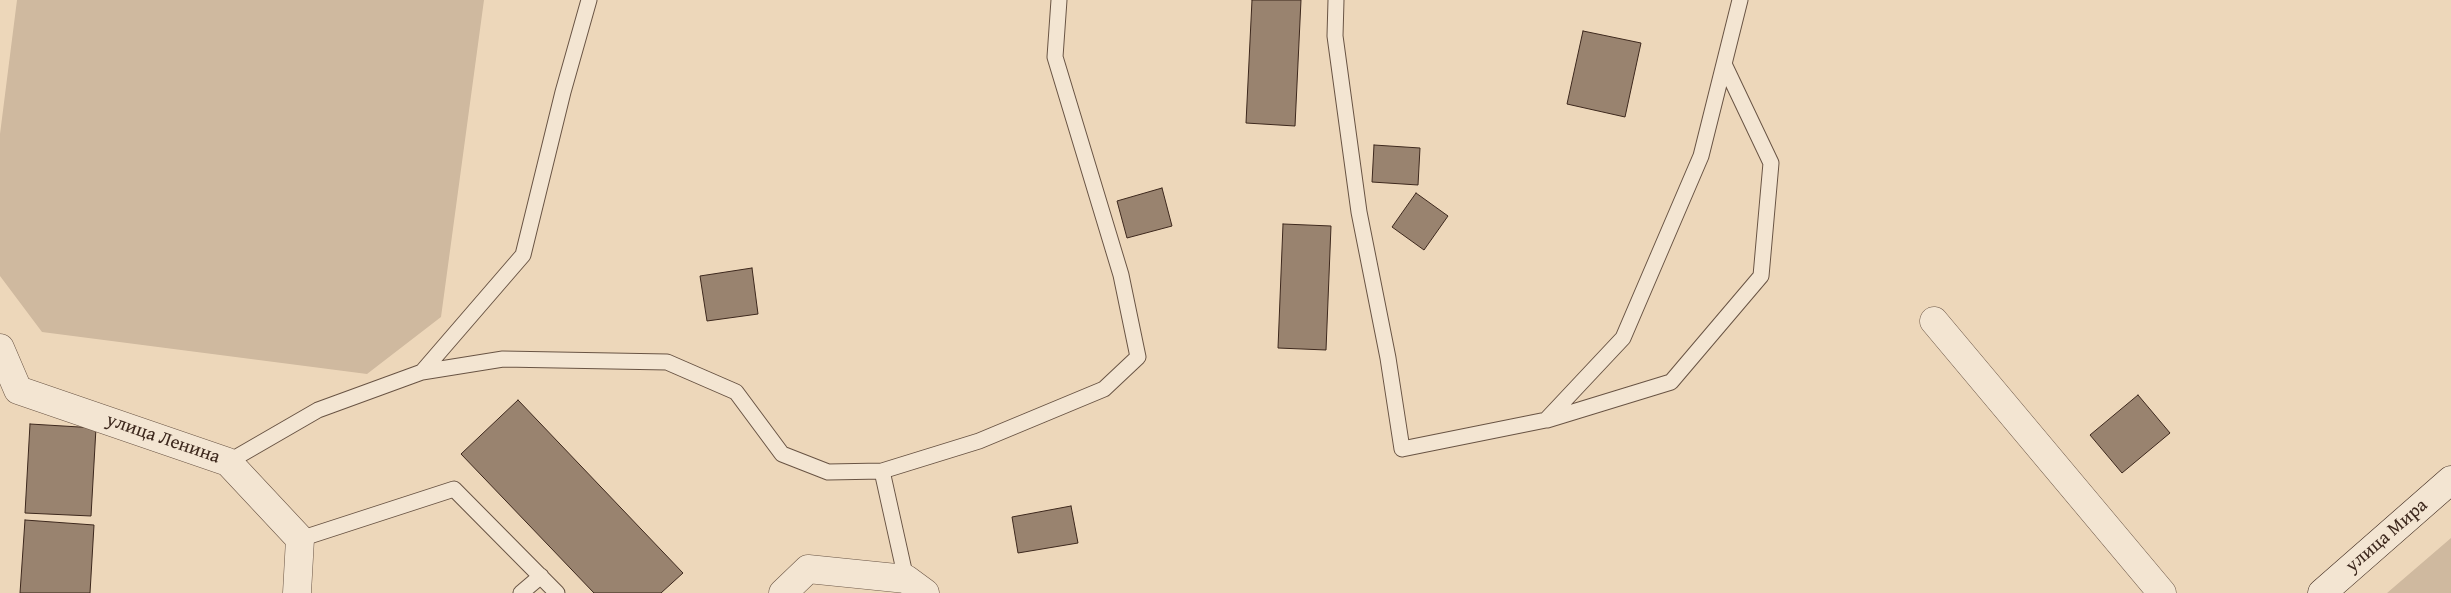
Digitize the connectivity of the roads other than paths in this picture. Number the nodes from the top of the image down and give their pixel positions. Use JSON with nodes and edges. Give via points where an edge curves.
{"nodes":[{"id":1,"x":589,"y":0,"type":"edge"},
{"id":2,"x":1059,"y":0,"type":"edge"},
{"id":3,"x":1336,"y":0,"type":"edge"},
{"id":4,"x":1740,"y":0,"type":"edge"},
{"id":5,"x":1724,"y":64,"type":"junction"},
{"id":6,"x":1934,"y":321,"type":"dead end"},
{"id":7,"x":0,"y":348,"type":"edge"},
{"id":8,"x":422,"y":372,"type":"junction"},
{"id":9,"x":1546,"y":420,"type":"junction"},
{"id":10,"x":228,"y":462,"type":"junction"},
{"id":11,"x":882,"y":471,"type":"junction"},
{"id":12,"x":2451,"y":480,"type":"edge"},
{"id":13,"x":300,"y":539,"type":"junction"},
{"id":14,"x":541,"y":576,"type":"junction"},
{"id":15,"x":916,"y":586,"type":"edge"},
{"id":16,"x":297,"y":593,"type":"edge"},
{"id":17,"x":521,"y":593,"type":"edge"},
{"id":18,"x":556,"y":593,"type":"edge"},
{"id":19,"x":783,"y":593,"type":"edge"},
{"id":20,"x":2162,"y":593,"type":"edge"},
{"id":21,"x":2322,"y":593,"type":"edge"}],
"edges":[{"from":1,"to":8,"type":"lane","via":[[523,255]]},
{"from":2,"to":11,"type":"lane","via":[[1055,57],[1121,275],[1138,357],[1104,389],[979,441]]},
{"from":3,"to":9,"type":"lane","via":[[1335,36],[1359,212],[1388,358],[1402,450]]},
{"from":4,"to":5,"type":"lane"},
{"from":5,"to":9,"type":"lane","via":[[1701,156],[1623,338]]},
{"from":5,"to":9,"type":"lane","via":[[1771,163],[1761,276],[1671,382]]},
{"from":6,"to":20,"type":"street"},
{"from":7,"to":10,"type":"street","name":"улица Ленина","via":[[18,390]]},
{"from":8,"to":10,"type":"lane","via":[[318,410]]},
{"from":8,"to":11,"type":"lane","via":[[503,359],[667,362],[736,392],[782,454],[828,472]]},
{"from":10,"to":13,"type":"street","name":"улица Ленина"},
{"from":11,"to":15,"type":"lane"},
{"from":12,"to":21,"type":"street","name":"улица Мира"},
{"from":13,"to":14,"type":"lane","via":[[454,489]]},
{"from":13,"to":16,"type":"street"},
{"from":14,"to":17,"type":"lane"},
{"from":14,"to":18,"type":"lane"},
{"from":15,"to":19,"type":"street","via":[[808,569]]}]}
